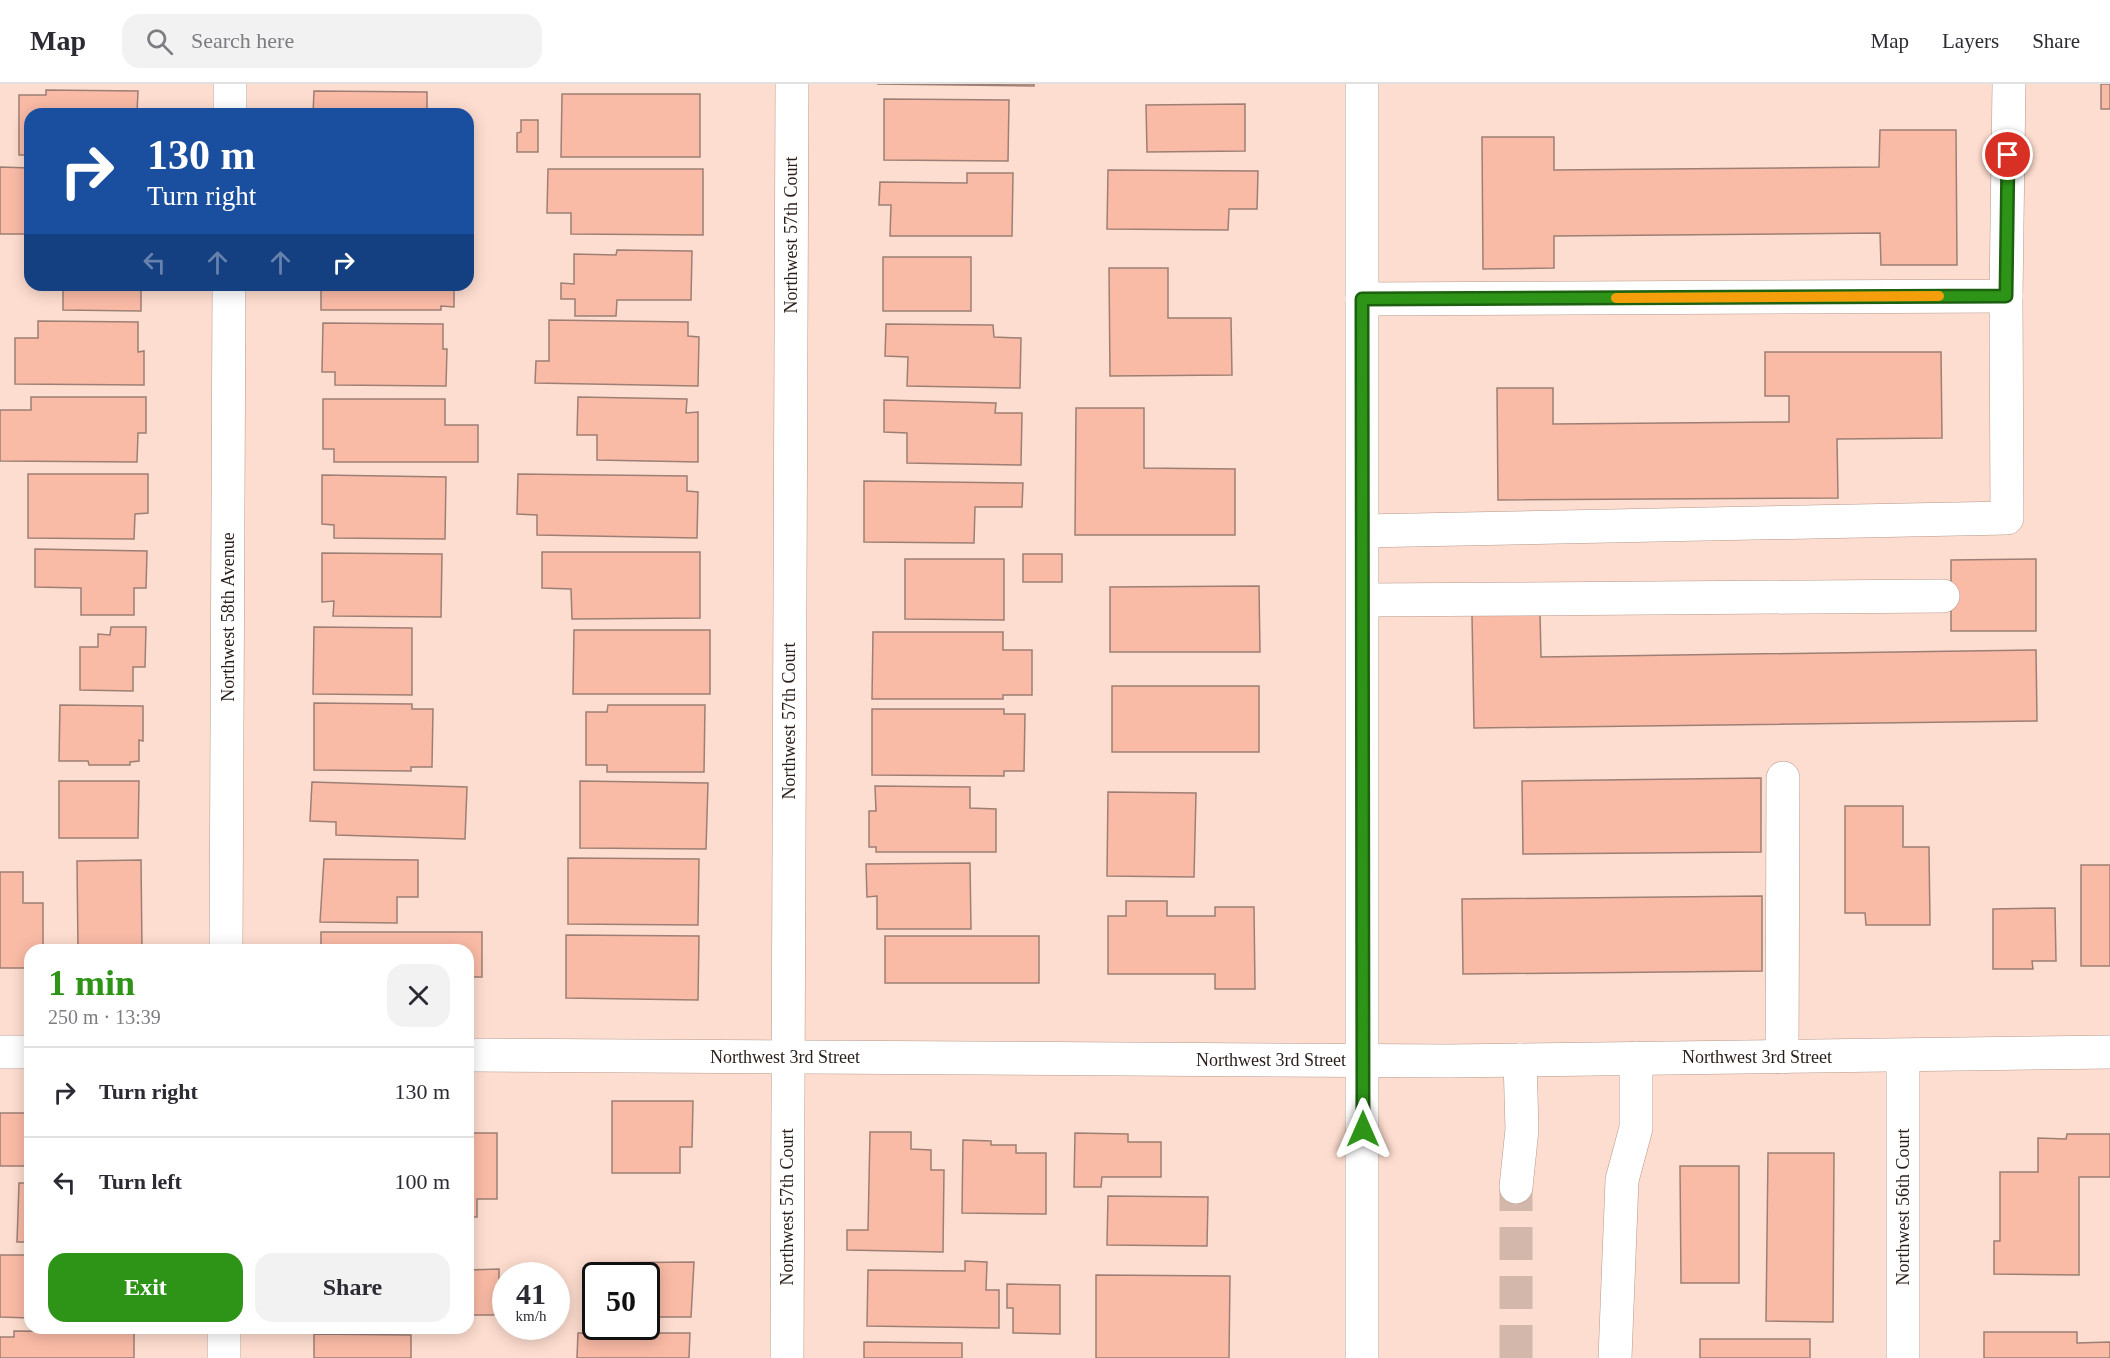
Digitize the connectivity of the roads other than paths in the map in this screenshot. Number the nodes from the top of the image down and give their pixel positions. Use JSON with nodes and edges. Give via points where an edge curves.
{"nodes":[{"id":1,"x":230,"y":84,"type":"edge"},
{"id":2,"x":792,"y":84,"type":"edge"},
{"id":3,"x":1362,"y":84,"type":"edge"},
{"id":4,"x":2009,"y":84,"type":"edge"},
{"id":5,"x":230,"y":108,"type":"edge"},
{"id":6,"x":229,"y":291,"type":"edge"},
{"id":7,"x":2006,"y":296,"type":"junction"},
{"id":8,"x":1362,"y":299,"type":"junction"},
{"id":9,"x":1363,"y":531,"type":"junction"},
{"id":10,"x":1942,"y":596,"type":"dead end"},
{"id":11,"x":1363,"y":600,"type":"junction"},
{"id":12,"x":1783,"y":778,"type":"dead end"},
{"id":13,"x":226,"y":944,"type":"edge"},
{"id":14,"x":0,"y":1052,"type":"edge"},
{"id":15,"x":24,"y":1052,"type":"edge"},
{"id":16,"x":2110,"y":1053,"type":"edge"},
{"id":17,"x":474,"y":1055,"type":"edge"},
{"id":18,"x":1903,"y":1056,"type":"junction"},
{"id":19,"x":788,"y":1057,"type":"junction"},
{"id":20,"x":1782,"y":1057,"type":"junction"},
{"id":21,"x":1636,"y":1058,"type":"junction"},
{"id":22,"x":1364,"y":1060,"type":"junction"},
{"id":23,"x":1520,"y":1060,"type":"junction"},
{"id":24,"x":1516,"y":1187,"type":"tunnel mouth"},
{"id":25,"x":224,"y":1334,"type":"edge"},
{"id":26,"x":224,"y":1358,"type":"edge"},
{"id":27,"x":787,"y":1358,"type":"edge"},
{"id":28,"x":1362,"y":1358,"type":"edge"},
{"id":29,"x":1615,"y":1358,"type":"edge"},
{"id":30,"x":1903,"y":1358,"type":"edge"}],
"edges":[{"from":1,"to":5,"type":"street"},
{"from":2,"to":19,"type":"street","name":"Northwest 57th Court"},
{"from":3,"to":8,"type":"street"},
{"from":4,"to":7,"type":"street"},
{"from":6,"to":13,"type":"street","name":"Northwest 58th Avenue"},
{"from":7,"to":8,"type":"street"},
{"from":7,"to":9,"type":"street","via":[[2007,518]]},
{"from":8,"to":9,"type":"street"},
{"from":9,"to":11,"type":"street"},
{"from":10,"to":11,"type":"street"},
{"from":11,"to":22,"type":"street"},
{"from":12,"to":20,"type":"street"},
{"from":14,"to":15,"type":"street"},
{"from":16,"to":18,"type":"street","name":"Northwest 3rd Street"},
{"from":17,"to":19,"type":"street","name":"Northwest 3rd Street"},
{"from":18,"to":20,"type":"street","name":"Northwest 3rd Street"},
{"from":18,"to":30,"type":"street","name":"Northwest 56th Court"},
{"from":19,"to":22,"type":"street","name":"Northwest 3rd Street"},
{"from":19,"to":27,"type":"street","name":"Northwest 57th Court"},
{"from":20,"to":21,"type":"street","name":"Northwest 3rd Street"},
{"from":21,"to":23,"type":"street","name":"Northwest 3rd Street"},
{"from":21,"to":29,"type":"street","via":[[1636,1128],[1622,1180]]},
{"from":22,"to":23,"type":"street","name":"Northwest 3rd Street"},
{"from":22,"to":28,"type":"street"},
{"from":23,"to":24,"type":"street","via":[[1522,1123]]},
{"from":25,"to":26,"type":"street"}]}
